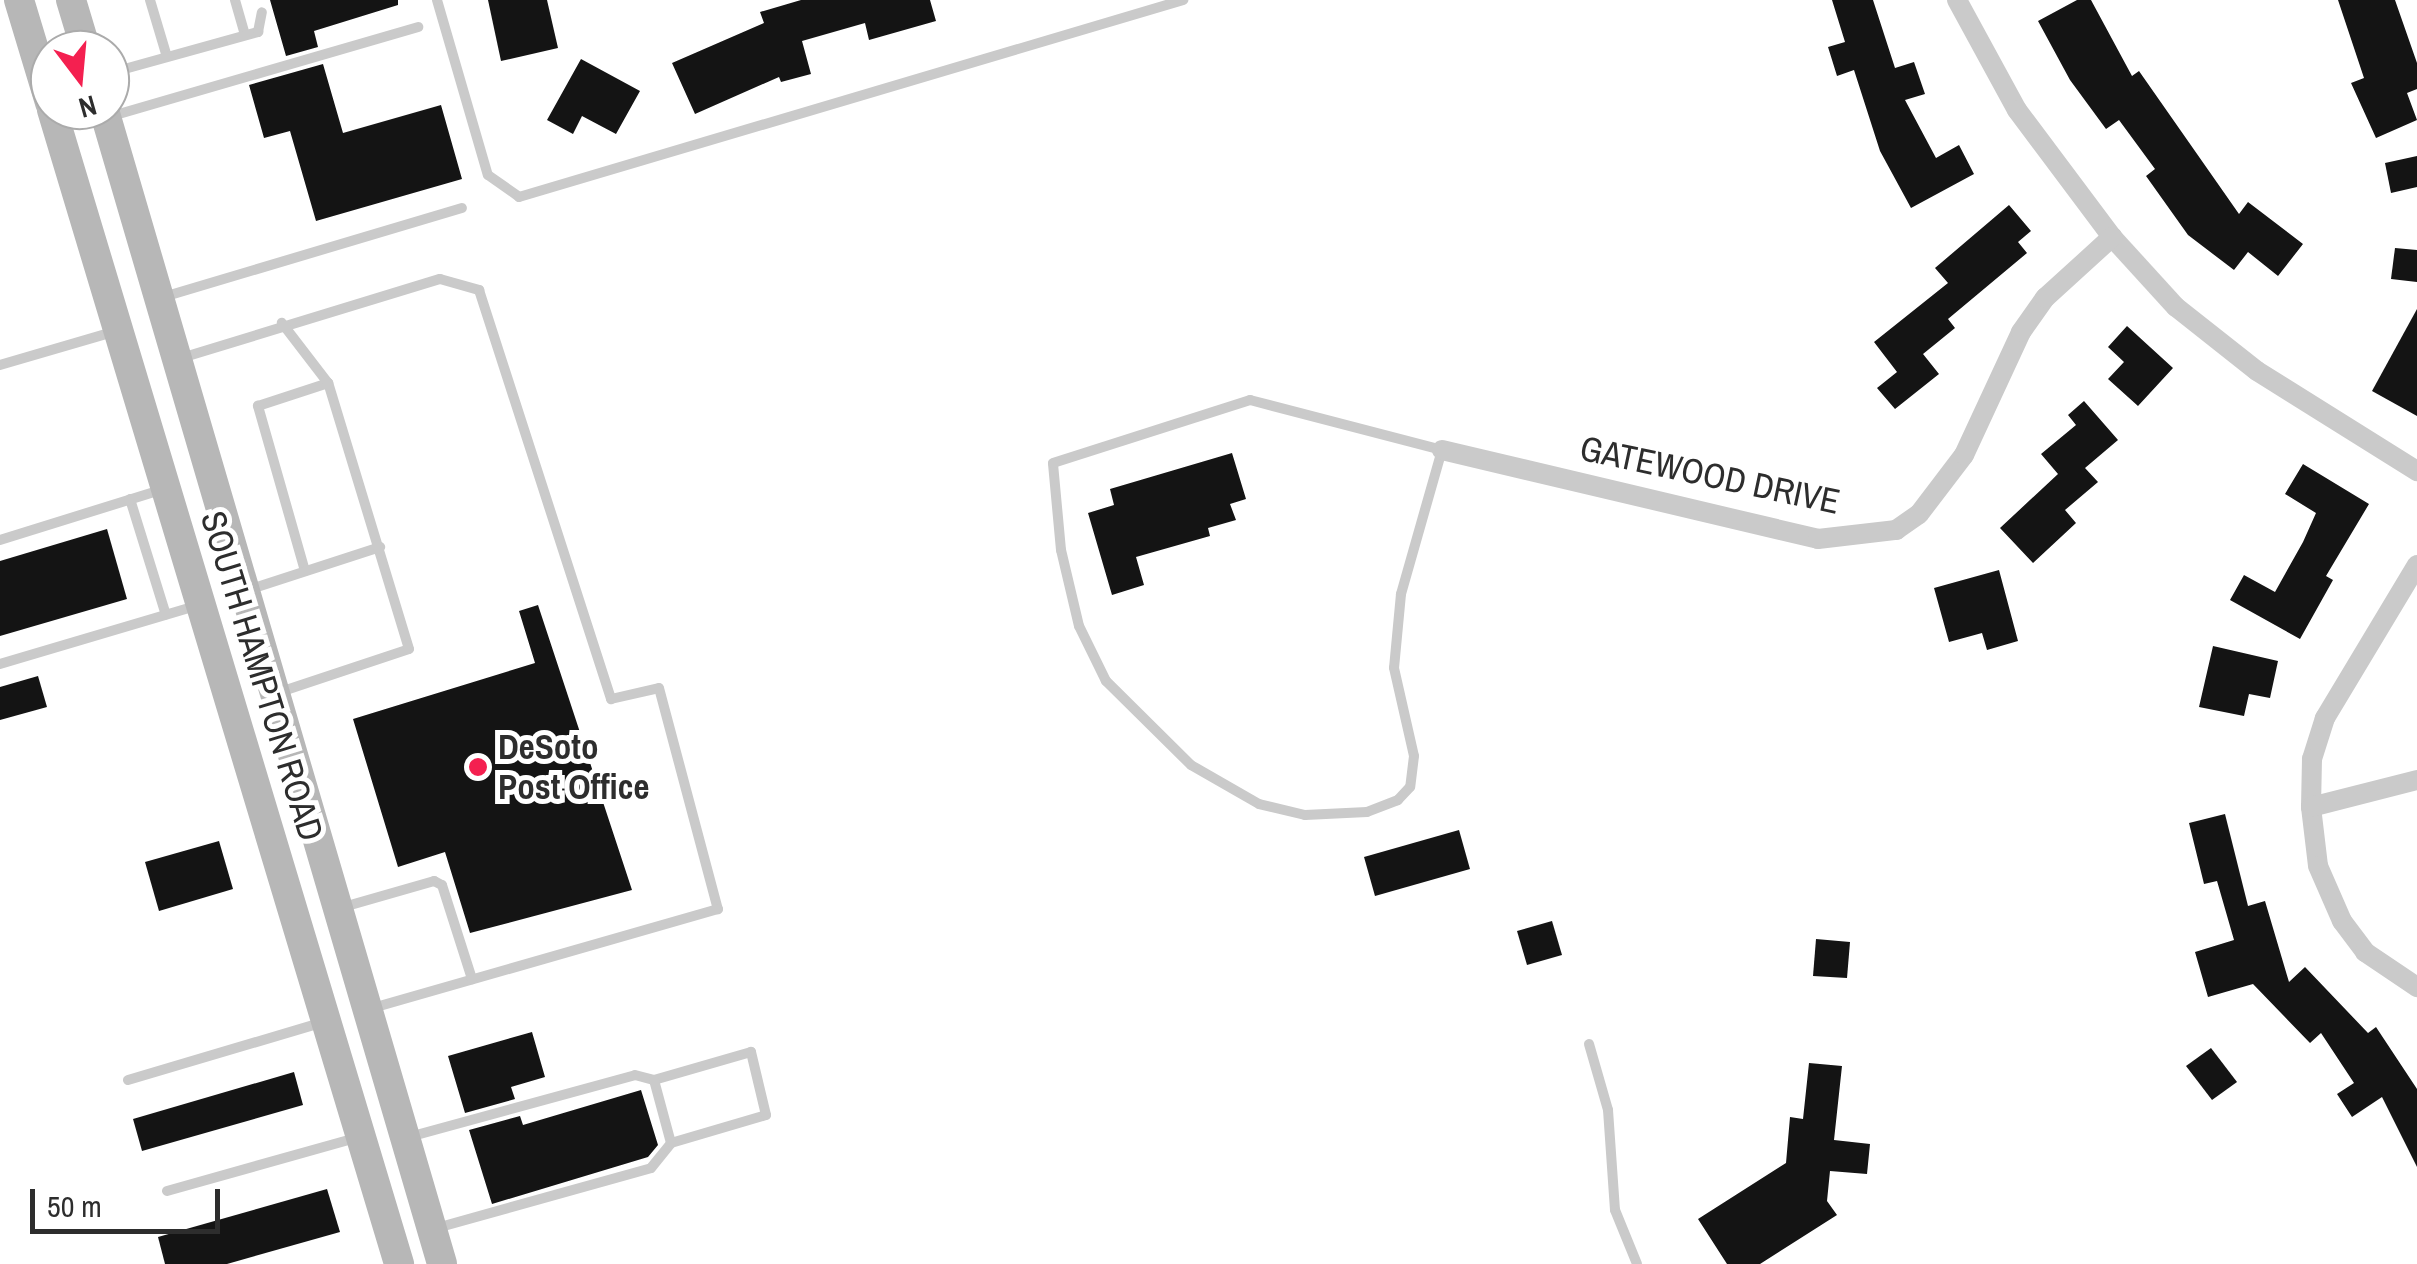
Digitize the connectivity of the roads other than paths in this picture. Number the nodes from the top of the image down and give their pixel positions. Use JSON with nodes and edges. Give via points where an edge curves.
{"nodes":[{"id":1,"x":19,"y":0,"type":"edge"},
{"id":2,"x":71,"y":0,"type":"edge"},
{"id":3,"x":150,"y":0,"type":"edge"},
{"id":4,"x":235,"y":0,"type":"edge"},
{"id":5,"x":437,"y":0,"type":"edge"},
{"id":6,"x":1183,"y":0,"type":"edge"},
{"id":7,"x":1957,"y":0,"type":"edge"},
{"id":8,"x":262,"y":12,"type":"dead end"},
{"id":9,"x":418,"y":27,"type":"dead end"},
{"id":10,"x":80,"y":30,"type":"edge"},
{"id":11,"x":246,"y":35,"type":"junction"},
{"id":12,"x":30,"y":36,"type":"edge"},
{"id":13,"x":166,"y":57,"type":"junction"},
{"id":14,"x":130,"y":67,"type":"edge"},
{"id":15,"x":130,"y":107,"type":"edge"},
{"id":16,"x":58,"y":130,"type":"edge"},
{"id":17,"x":110,"y":130,"type":"edge"},
{"id":18,"x":462,"y":208,"type":"dead end"},
{"id":19,"x":2112,"y":236,"type":"junction"},
{"id":20,"x":160,"y":298,"type":"junction"},
{"id":21,"x":282,"y":324,"type":"junction"},
{"id":22,"x":119,"y":331,"type":"junction"},
{"id":23,"x":177,"y":359,"type":"junction"},
{"id":24,"x":0,"y":365,"type":"edge"},
{"id":25,"x":131,"y":371,"type":"junction"},
{"id":26,"x":328,"y":383,"type":"junction"},
{"id":27,"x":1442,"y":450,"type":"junction"},
{"id":28,"x":2417,"y":471,"type":"edge"},
{"id":29,"x":166,"y":488,"type":"junction"},
{"id":30,"x":130,"y":499,"type":"junction"},
{"id":31,"x":0,"y":540,"type":"edge"},
{"id":32,"x":380,"y":547,"type":"junction"},
{"id":33,"x":2417,"y":565,"type":"edge"},
{"id":34,"x":304,"y":572,"type":"junction"},
{"id":35,"x":246,"y":590,"type":"junction"},
{"id":36,"x":2410,"y":591,"type":"edge"},
{"id":37,"x":201,"y":604,"type":"junction"},
{"id":38,"x":166,"y":615,"type":"junction"},
{"id":39,"x":0,"y":664,"type":"edge"},
{"id":40,"x":276,"y":693,"type":"junction"},
{"id":41,"x":2417,"y":780,"type":"edge"},
{"id":42,"x":2311,"y":807,"type":"junction"},
{"id":43,"x":339,"y":908,"type":"junction"},
{"id":44,"x":472,"y":980,"type":"junction"},
{"id":45,"x":2417,"y":988,"type":"edge"},
{"id":46,"x":369,"y":1009,"type":"junction"},
{"id":47,"x":327,"y":1022,"type":"junction"},
{"id":48,"x":1588,"y":1044,"type":"dead end"},
{"id":49,"x":128,"y":1080,"type":"dead end"},
{"id":50,"x":654,"y":1080,"type":"junction"},
{"id":51,"x":362,"y":1137,"type":"junction"},
{"id":52,"x":406,"y":1138,"type":"junction"},
{"id":53,"x":671,"y":1143,"type":"junction"},
{"id":54,"x":167,"y":1191,"type":"dead end"},
{"id":55,"x":432,"y":1229,"type":"junction"},
{"id":56,"x":395,"y":1252,"type":"edge"},
{"id":57,"x":442,"y":1264,"type":"edge"},
{"id":58,"x":1637,"y":1264,"type":"edge"}],
"edges":[{"from":1,"to":12,"type":"main road","name":"SOUTH HAMPTON ROAD"},
{"from":2,"to":10,"type":"main road"},
{"from":3,"to":13,"type":"lane"},
{"from":4,"to":11,"type":"lane"},
{"from":5,"to":6,"type":"lane","via":[[488,175],[519,197]]},
{"from":7,"to":19,"type":"street","via":[[2017,110]]},
{"from":8,"to":11,"type":"lane","via":[[258,32]]},
{"from":9,"to":15,"type":"lane"},
{"from":11,"to":13,"type":"lane"},
{"from":13,"to":14,"type":"lane"},
{"from":16,"to":22,"type":"main road","name":"SOUTH HAMPTON ROAD"},
{"from":17,"to":20,"type":"main road","name":"SOUTH HAMPTON ROAD"},
{"from":18,"to":20,"type":"lane"},
{"from":19,"to":27,"type":"street","name":"GATEWOOD DRIVE","via":[[2045,298],[2021,332],[1964,455],[1919,514],[1896,530],[1818,539]]},
{"from":19,"to":28,"type":"street","via":[[2176,307],[2258,371]]},
{"from":20,"to":23,"type":"main road","name":"SOUTH HAMPTON ROAD"},
{"from":21,"to":23,"type":"lane"},
{"from":21,"to":26,"type":"lane"},
{"from":21,"to":44,"type":"lane","via":[[440,278],[479,290],[610,699],[659,688],[718,909]]},
{"from":22,"to":24,"type":"lane"},
{"from":22,"to":25,"type":"main road","name":"SOUTH HAMPTON ROAD"},
{"from":23,"to":25,"type":"main road"},
{"from":23,"to":35,"type":"main road","name":"SOUTH HAMPTON ROAD"},
{"from":25,"to":29,"type":"main road","name":"SOUTH HAMPTON ROAD"},
{"from":26,"to":32,"type":"lane"},
{"from":26,"to":34,"type":"lane","via":[[258,406]]},
{"from":27,"to":27,"type":"lane","via":[[1250,400],[1057,457],[1051,469],[1061,550],[1079,626],[1106,681],[1163,743],[1259,804],[1306,814],[1367,812],[1398,800],[1410,788],[1414,756],[1394,668],[1402,594]]},
{"from":29,"to":30,"type":"lane"},
{"from":29,"to":37,"type":"main road","name":"SOUTH HAMPTON ROAD"},
{"from":30,"to":31,"type":"lane"},
{"from":30,"to":38,"type":"lane"},
{"from":32,"to":34,"type":"lane"},
{"from":32,"to":40,"type":"lane","via":[[409,650]]},
{"from":33,"to":36,"type":"street"},
{"from":34,"to":35,"type":"lane"},
{"from":35,"to":37,"type":"main road"},
{"from":35,"to":40,"type":"main road","name":"SOUTH HAMPTON ROAD"},
{"from":36,"to":42,"type":"street","via":[[2325,718],[2312,759]]},
{"from":37,"to":38,"type":"lane"},
{"from":37,"to":47,"type":"main road","name":"SOUTH HAMPTON ROAD"},
{"from":38,"to":39,"type":"lane"},
{"from":40,"to":43,"type":"main road","name":"SOUTH HAMPTON ROAD"},
{"from":41,"to":42,"type":"street"},
{"from":42,"to":45,"type":"street","via":[[2318,866],[2342,921],[2365,952]]},
{"from":43,"to":44,"type":"lane","via":[[442,884]]},
{"from":43,"to":46,"type":"main road","name":"SOUTH HAMPTON ROAD"},
{"from":44,"to":46,"type":"lane"},
{"from":46,"to":47,"type":"main road"},
{"from":46,"to":52,"type":"main road","name":"SOUTH HAMPTON ROAD"},
{"from":47,"to":49,"type":"lane"},
{"from":47,"to":51,"type":"main road","name":"SOUTH HAMPTON ROAD"},
{"from":48,"to":58,"type":"lane","via":[[1608,1110],[1614,1210]]},
{"from":50,"to":52,"type":"lane","via":[[635,1075]]},
{"from":50,"to":53,"type":"lane"},
{"from":50,"to":53,"type":"lane","via":[[750,1052],[766,1115]]},
{"from":51,"to":54,"type":"lane"},
{"from":51,"to":56,"type":"main road","name":"SOUTH HAMPTON ROAD"},
{"from":52,"to":55,"type":"main road","name":"SOUTH HAMPTON ROAD"},
{"from":53,"to":55,"type":"lane","via":[[650,1168]]},
{"from":55,"to":56,"type":"main road"},
{"from":55,"to":57,"type":"main road","name":"SOUTH HAMPTON ROAD"}]}
